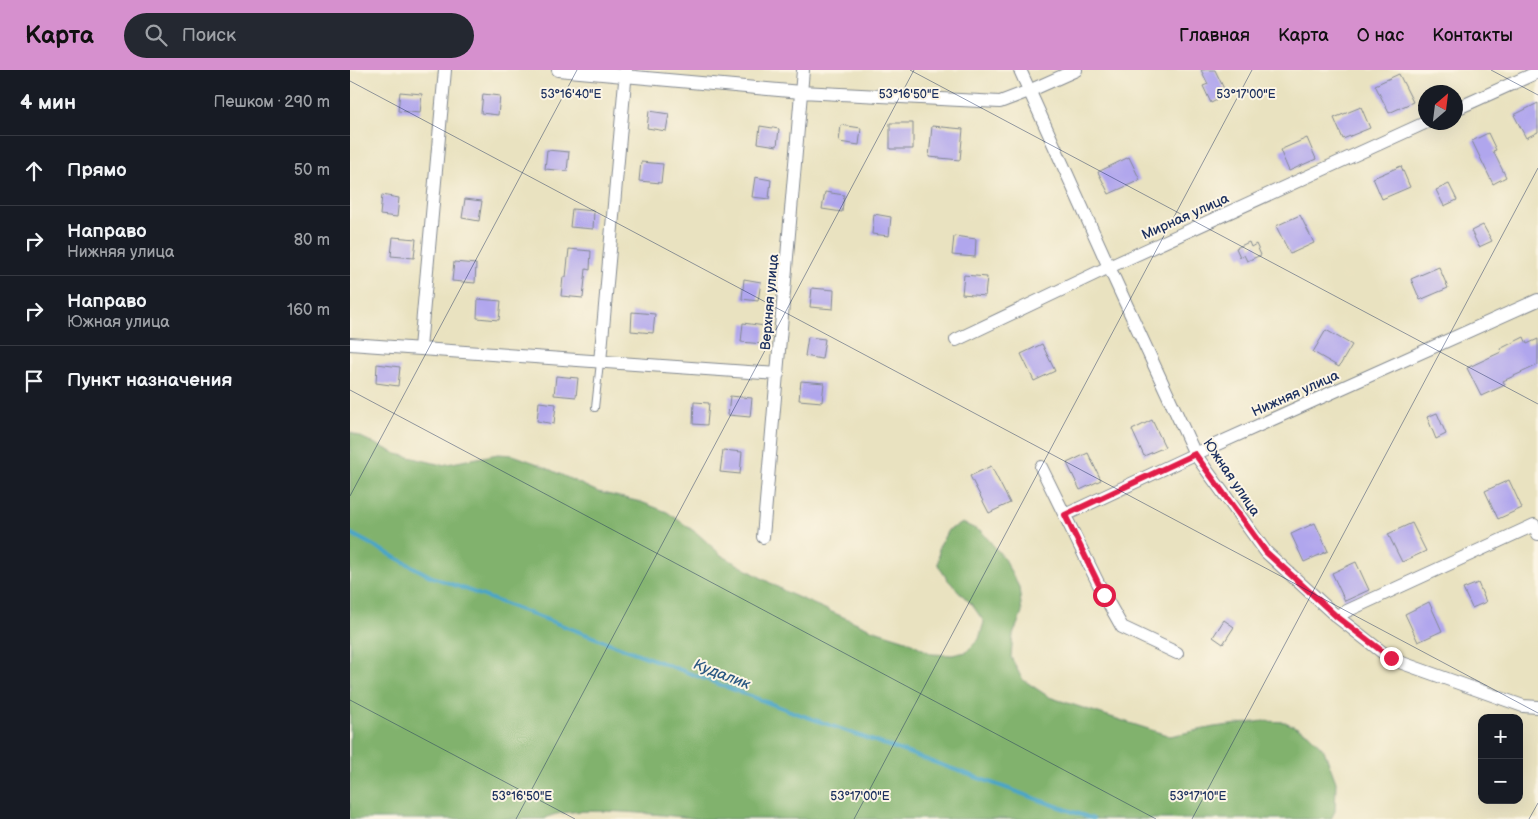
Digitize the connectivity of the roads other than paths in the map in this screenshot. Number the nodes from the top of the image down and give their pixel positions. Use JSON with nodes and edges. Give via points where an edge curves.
{"nodes":[{"id":1,"x":445,"y":70,"type":"edge"},
{"id":2,"x":558,"y":70,"type":"edge"},
{"id":3,"x":803,"y":70,"type":"edge"},
{"id":4,"x":1020,"y":70,"type":"edge"},
{"id":5,"x":1076,"y":70,"type":"edge"},
{"id":6,"x":1538,"y":72,"type":"edge"},
{"id":7,"x":626,"y":73,"type":"edge"},
{"id":8,"x":1029,"y":91,"type":"junction"},
{"id":9,"x":801,"y":92,"type":"junction"},
{"id":10,"x":1463,"y":106,"type":"edge"},
{"id":11,"x":1418,"y":126,"type":"edge"},
{"id":12,"x":1109,"y":267,"type":"junction"},
{"id":13,"x":1538,"y":300,"type":"edge"},
{"id":14,"x":956,"y":340,"type":"dead end"},
{"id":15,"x":350,"y":344,"type":"edge"},
{"id":16,"x":420,"y":348,"type":"junction"},
{"id":17,"x":600,"y":362,"type":"junction"},
{"id":18,"x":778,"y":374,"type":"junction"},
{"id":19,"x":595,"y":408,"type":"dead end"},
{"id":20,"x":1195,"y":454,"type":"junction"},
{"id":21,"x":1041,"y":467,"type":"dead end"},
{"id":22,"x":1065,"y":515,"type":"junction"},
{"id":23,"x":1538,"y":534,"type":"edge"},
{"id":24,"x":763,"y":537,"type":"dead end"},
{"id":25,"x":1336,"y":616,"type":"junction"},
{"id":26,"x":1177,"y":653,"type":"dead end"},
{"id":27,"x":1538,"y":708,"type":"edge"}],
"edges":[{"from":1,"to":16,"type":"street"},
{"from":2,"to":7,"type":"street"},
{"from":3,"to":9,"type":"street","name":"Верхняя улица"},
{"from":4,"to":8,"type":"street","name":"Южная улица"},
{"from":5,"to":8,"type":"street"},
{"from":6,"to":10,"type":"street"},
{"from":7,"to":9,"type":"street"},
{"from":7,"to":17,"type":"street"},
{"from":8,"to":9,"type":"street","via":[[1000,102]]},
{"from":8,"to":12,"type":"street","name":"Южная улица"},
{"from":9,"to":18,"type":"street","name":"Верхняя улица"},
{"from":11,"to":12,"type":"street","name":"Мирная улица"},
{"from":12,"to":14,"type":"street","name":"Мирная улица"},
{"from":12,"to":20,"type":"street","name":"Южная улица"},
{"from":13,"to":20,"type":"street","name":"Нижняя улица"},
{"from":15,"to":16,"type":"street"},
{"from":16,"to":17,"type":"street"},
{"from":17,"to":18,"type":"street"},
{"from":17,"to":19,"type":"lane"},
{"from":18,"to":24,"type":"street","name":"Верхняя улица"},
{"from":20,"to":22,"type":"street","name":"Нижняя улица"},
{"from":20,"to":25,"type":"street","name":"Южная улица","via":[[1266,552]]},
{"from":21,"to":22,"type":"street"},
{"from":22,"to":26,"type":"street","via":[[1122,626]]},
{"from":23,"to":25,"type":"street","via":[[1534,525]]},
{"from":25,"to":27,"type":"street","name":"Южная улица","via":[[1391,658],[1523,706]]}]}
